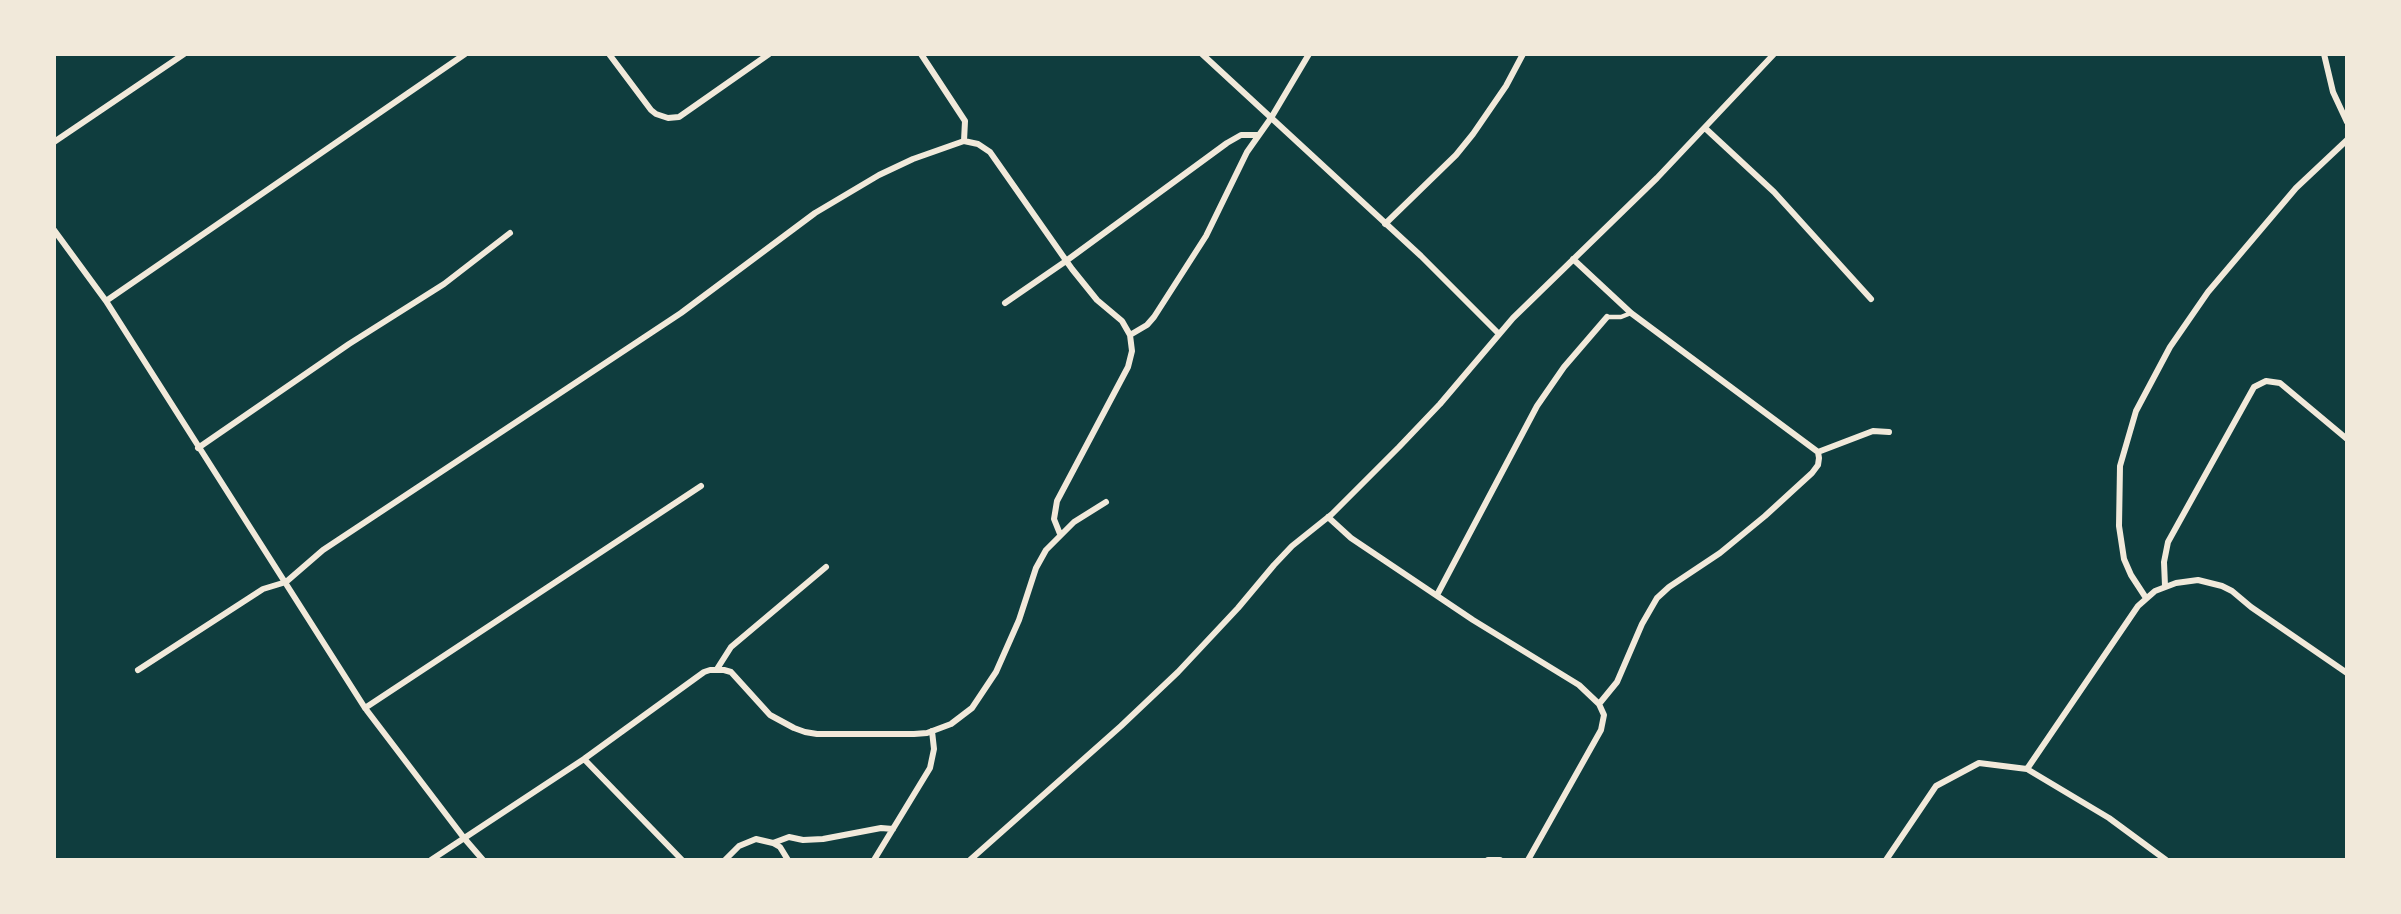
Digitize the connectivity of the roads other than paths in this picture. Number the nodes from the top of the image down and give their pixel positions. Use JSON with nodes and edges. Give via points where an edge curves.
{"nodes":[{"id":1,"x":184,"y":54,"type":"edge"},
{"id":2,"x":465,"y":54,"type":"edge"},
{"id":3,"x":609,"y":54,"type":"edge"},
{"id":4,"x":769,"y":54,"type":"edge"},
{"id":5,"x":921,"y":54,"type":"edge"},
{"id":6,"x":1202,"y":54,"type":"edge"},
{"id":7,"x":1309,"y":54,"type":"edge"},
{"id":8,"x":1523,"y":54,"type":"edge"},
{"id":9,"x":1774,"y":54,"type":"edge"},
{"id":10,"x":2324,"y":54,"type":"edge"},
{"id":11,"x":1271,"y":118,"type":"junction"},
{"id":12,"x":2347,"y":122,"type":"edge"},
{"id":13,"x":1705,"y":129,"type":"junction"},
{"id":14,"x":1258,"y":135,"type":"junction"},
{"id":15,"x":2347,"y":140,"type":"edge"},
{"id":16,"x":964,"y":141,"type":"junction"},
{"id":17,"x":54,"y":142,"type":"edge"},
{"id":18,"x":1386,"y":224,"type":"junction"},
{"id":19,"x":54,"y":230,"type":"edge"},
{"id":20,"x":510,"y":233,"type":"dead end"},
{"id":21,"x":1574,"y":258,"type":"junction"},
{"id":22,"x":1066,"y":261,"type":"junction"},
{"id":23,"x":1871,"y":299,"type":"dead end"},
{"id":24,"x":106,"y":301,"type":"junction"},
{"id":25,"x":1005,"y":303,"type":"dead end"},
{"id":26,"x":1631,"y":313,"type":"junction"},
{"id":27,"x":1607,"y":317,"type":"joint"},
{"id":28,"x":1499,"y":334,"type":"junction"},
{"id":29,"x":1130,"y":335,"type":"junction"},
{"id":30,"x":1889,"y":432,"type":"dead end"},
{"id":31,"x":2347,"y":439,"type":"edge"},
{"id":32,"x":198,"y":448,"type":"junction"},
{"id":33,"x":1818,"y":452,"type":"junction"},
{"id":34,"x":701,"y":486,"type":"dead end"},
{"id":35,"x":1106,"y":502,"type":"dead end"},
{"id":36,"x":1328,"y":518,"type":"junction"},
{"id":37,"x":1060,"y":534,"type":"junction"},
{"id":38,"x":826,"y":567,"type":"dead end"},
{"id":39,"x":286,"y":582,"type":"junction"},
{"id":40,"x":2165,"y":586,"type":"junction"},
{"id":41,"x":1437,"y":595,"type":"junction"},
{"id":42,"x":2146,"y":598,"type":"junction"},
{"id":43,"x":717,"y":669,"type":"junction"},
{"id":44,"x":138,"y":670,"type":"dead end"},
{"id":45,"x":2347,"y":673,"type":"edge"},
{"id":46,"x":1599,"y":704,"type":"junction"},
{"id":47,"x":365,"y":708,"type":"junction"},
{"id":48,"x":932,"y":731,"type":"junction"},
{"id":49,"x":584,"y":759,"type":"junction"},
{"id":50,"x":2027,"y":769,"type":"junction"},
{"id":51,"x":893,"y":829,"type":"junction"},
{"id":52,"x":464,"y":838,"type":"junction"},
{"id":53,"x":773,"y":843,"type":"junction"},
{"id":54,"x":431,"y":860,"type":"edge"},
{"id":55,"x":483,"y":860,"type":"edge"},
{"id":56,"x":682,"y":860,"type":"edge"},
{"id":57,"x":725,"y":860,"type":"edge"},
{"id":58,"x":788,"y":860,"type":"edge"},
{"id":59,"x":874,"y":860,"type":"edge"},
{"id":60,"x":970,"y":860,"type":"edge"},
{"id":61,"x":1488,"y":860,"type":"edge"},
{"id":62,"x":1500,"y":860,"type":"edge"},
{"id":63,"x":1528,"y":860,"type":"edge"},
{"id":64,"x":1886,"y":860,"type":"edge"},
{"id":65,"x":2166,"y":860,"type":"edge"}],
"edges":[{"from":1,"to":17,"type":"street"},
{"from":2,"to":24,"type":"street"},
{"from":3,"to":4,"type":"street","via":[[651,110],[668,118],[679,117]]},
{"from":5,"to":16,"type":"street","via":[[965,121]]},
{"from":6,"to":11,"type":"street"},
{"from":7,"to":11,"type":"street"},
{"from":8,"to":18,"type":"street","via":[[1488,113],[1456,155]]},
{"from":9,"to":13,"type":"street"},
{"from":10,"to":12,"type":"street","via":[[2333,92]]},
{"from":11,"to":14,"type":"street"},
{"from":11,"to":18,"type":"street"},
{"from":13,"to":21,"type":"street"},
{"from":13,"to":23,"type":"street","via":[[1774,192]]},
{"from":14,"to":22,"type":"street","via":[[1240,135],[1227,142]]},
{"from":14,"to":29,"type":"street","via":[[1206,236],[1154,317]]},
{"from":15,"to":42,"type":"street","via":[[2296,188],[2208,292],[2170,347],[2136,411],[2121,466],[2119,526],[2124,559]]},
{"from":16,"to":22,"type":"street","via":[[990,152]]},
{"from":16,"to":39,"type":"street","via":[[879,175],[815,213],[681,314],[323,550]]},
{"from":18,"to":28,"type":"street"},
{"from":19,"to":24,"type":"street"},
{"from":20,"to":32,"type":"street","via":[[444,284]]},
{"from":21,"to":26,"type":"street"},
{"from":21,"to":28,"type":"street"},
{"from":22,"to":25,"type":"street"},
{"from":22,"to":29,"type":"street","via":[[1097,300],[1122,321]]},
{"from":24,"to":32,"type":"street"},
{"from":26,"to":27,"type":"lane"},
{"from":26,"to":33,"type":"street"},
{"from":27,"to":41,"type":"street","via":[[1537,405]]},
{"from":28,"to":36,"type":"street","via":[[1399,447]]},
{"from":29,"to":37,"type":"street","via":[[1128,367],[1057,501],[1054,519]]},
{"from":30,"to":33,"type":"street","via":[[1873,431]]},
{"from":31,"to":40,"type":"street","via":[[2280,383],[2266,381],[2254,387],[2168,542]]},
{"from":32,"to":39,"type":"street"},
{"from":33,"to":46,"type":"street","via":[[1815,469],[1766,516],[1657,598],[1617,682]]},
{"from":34,"to":47,"type":"street"},
{"from":35,"to":37,"type":"street"},
{"from":36,"to":41,"type":"street","via":[[1351,538]]},
{"from":36,"to":60,"type":"street","via":[[1274,565],[1209,640],[1150,699]]},
{"from":37,"to":48,"type":"street","via":[[1036,568],[1009,646],[981,697],[962,717]]},
{"from":38,"to":43,"type":"street","via":[[731,647]]},
{"from":39,"to":44,"type":"street","via":[[263,589]]},
{"from":39,"to":47,"type":"street"},
{"from":40,"to":42,"type":"street"},
{"from":40,"to":45,"type":"street","via":[[2198,580],[2222,586]]},
{"from":41,"to":46,"type":"street","via":[[1579,685]]},
{"from":42,"to":50,"type":"street"},
{"from":43,"to":48,"type":"street","via":[[737,677],[770,715],[805,732]]},
{"from":43,"to":49,"type":"street","via":[[704,672]]},
{"from":46,"to":63,"type":"street","via":[[1604,715],[1601,730]]},
{"from":47,"to":52,"type":"street"},
{"from":48,"to":51,"type":"street","via":[[930,768]]},
{"from":49,"to":52,"type":"street"},
{"from":49,"to":56,"type":"street"},
{"from":50,"to":64,"type":"street","via":[[1979,763],[1936,786]]},
{"from":50,"to":65,"type":"street","via":[[2109,818]]},
{"from":51,"to":53,"type":"street","via":[[823,839],[789,837]]},
{"from":51,"to":59,"type":"street"},
{"from":52,"to":54,"type":"street"},
{"from":52,"to":55,"type":"street"},
{"from":53,"to":57,"type":"street","via":[[748,841]]},
{"from":53,"to":58,"type":"street"},
{"from":61,"to":62,"type":"street"}]}
